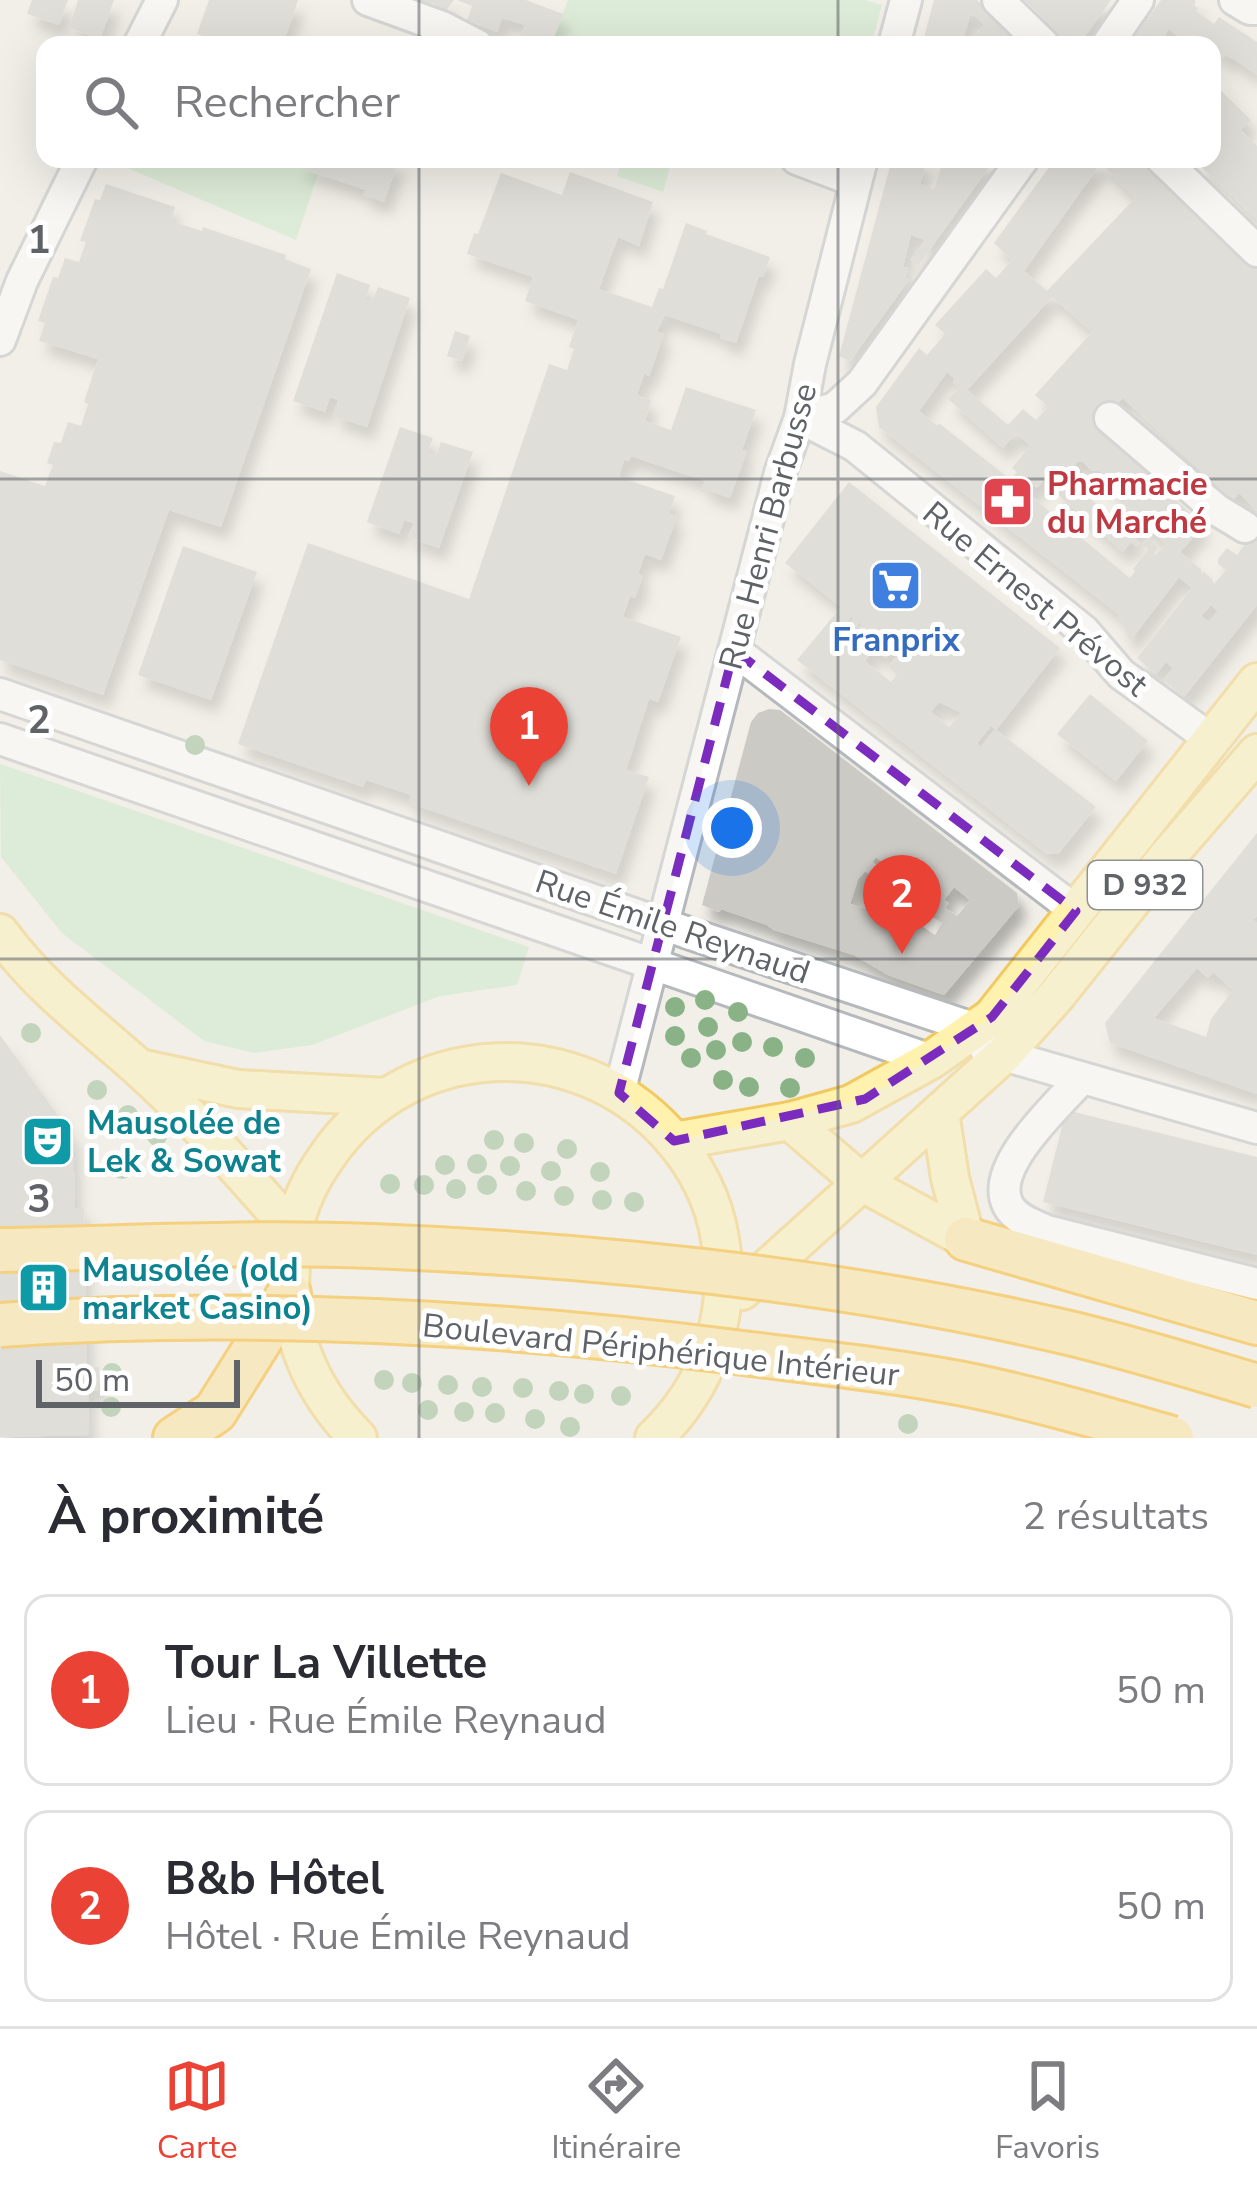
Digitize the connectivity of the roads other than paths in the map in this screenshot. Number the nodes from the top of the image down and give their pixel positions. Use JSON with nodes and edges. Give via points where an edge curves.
{"nodes":[{"id":1,"x":162,"y":0,"type":"edge"},
{"id":2,"x":368,"y":0,"type":"edge"},
{"id":3,"x":906,"y":0,"type":"edge"},
{"id":4,"x":998,"y":0,"type":"edge"},
{"id":5,"x":1138,"y":0,"type":"edge"},
{"id":6,"x":1235,"y":0,"type":"edge"},
{"id":7,"x":1257,"y":8,"type":"edge"},
{"id":8,"x":144,"y":36,"type":"edge"},
{"id":9,"x":460,"y":36,"type":"edge"},
{"id":10,"x":896,"y":36,"type":"edge"},
{"id":11,"x":1035,"y":36,"type":"edge"},
{"id":12,"x":1113,"y":36,"type":"edge"},
{"id":13,"x":78,"y":168,"type":"edge"},
{"id":14,"x":1017,"y":168,"type":"edge"},
{"id":15,"x":1171,"y":168,"type":"edge"},
{"id":16,"x":858,"y":170,"type":"edge"},
{"id":17,"x":1257,"y":251,"type":"edge"},
{"id":18,"x":0,"y":340,"type":"edge"},
{"id":19,"x":800,"y":418,"type":"junction"},
{"id":20,"x":1110,"y":418,"type":"dead end"},
{"id":21,"x":1245,"y":526,"type":"dead end"},
{"id":22,"x":734,"y":650,"type":"junction"},
{"id":23,"x":1257,"y":682,"type":"edge"},
{"id":24,"x":0,"y":694,"type":"edge"},
{"id":25,"x":0,"y":739,"type":"edge"},
{"id":26,"x":1212,"y":740,"type":"junction"},
{"id":27,"x":1257,"y":753,"type":"edge"},
{"id":28,"x":370,"y":823,"type":"junction"},
{"id":29,"x":357,"y":862,"type":"junction"},
{"id":30,"x":666,"y":908,"type":"junction"},
{"id":31,"x":1076,"y":911,"type":"junction"},
{"id":32,"x":0,"y":933,"type":"edge"},
{"id":33,"x":653,"y":963,"type":"junction"},
{"id":34,"x":980,"y":1031,"type":"junction"},
{"id":35,"x":1018,"y":1060,"type":"junction"},
{"id":36,"x":140,"y":1068,"type":"junction"},
{"id":37,"x":1082,"y":1078,"type":"junction"},
{"id":38,"x":619,"y":1093,"type":"junction"},
{"id":39,"x":386,"y":1097,"type":"junction"},
{"id":40,"x":940,"y":1112,"type":"junction"},
{"id":41,"x":790,"y":1121,"type":"junction"},
{"id":42,"x":1257,"y":1129,"type":"edge"},
{"id":43,"x":674,"y":1141,"type":"junction"},
{"id":44,"x":861,"y":1182,"type":"junction"},
{"id":45,"x":293,"y":1231,"type":"junction"},
{"id":46,"x":966,"y":1239,"type":"junction"},
{"id":47,"x":0,"y":1250,"type":"edge"},
{"id":48,"x":1257,"y":1284,"type":"edge"},
{"id":49,"x":289,"y":1294,"type":"junction"},
{"id":50,"x":722,"y":1310,"type":"junction"},
{"id":51,"x":1257,"y":1323,"type":"edge"},
{"id":52,"x":0,"y":1325,"type":"edge"},
{"id":53,"x":1257,"y":1386,"type":"edge"},
{"id":54,"x":689,"y":1398,"type":"junction"},
{"id":55,"x":175,"y":1438,"type":"edge"},
{"id":56,"x":358,"y":1438,"type":"edge"},
{"id":57,"x":654,"y":1438,"type":"edge"},
{"id":58,"x":673,"y":1438,"type":"edge"},
{"id":59,"x":1172,"y":1438,"type":"edge"}],
"edges":[{"from":1,"to":8,"type":"street"},
{"from":2,"to":9,"type":"street"},
{"from":3,"to":10,"type":"street"},
{"from":4,"to":11,"type":"street"},
{"from":5,"to":12,"type":"street"},
{"from":6,"to":7,"type":"street"},
{"from":13,"to":18,"type":"street"},
{"from":14,"to":19,"type":"street","via":[[862,383],[835,407]]},
{"from":15,"to":17,"type":"street"},
{"from":16,"to":19,"type":"street","name":"Rue Henri Barbusse"},
{"from":19,"to":22,"type":"street","name":"Rue Henri Barbusse"},
{"from":19,"to":26,"type":"street","name":"Rue Ernest Prévost","via":[[855,446],[1084,632],[1121,674]]},
{"from":20,"to":21,"type":"street"},
{"from":22,"to":30,"type":"street","name":"Rue Henri Barbusse"},
{"from":22,"to":31,"type":"street"},
{"from":23,"to":26,"type":"main road","number":"D 932"},
{"from":24,"to":28,"type":"street","name":"Rue Émile Reynaud"},
{"from":25,"to":29,"type":"street","name":"Rue Émile Reynaud"},
{"from":26,"to":31,"type":"main road","number":"D 932"},
{"from":27,"to":34,"type":"main road","number":"D 932","via":[[1167,856]]},
{"from":28,"to":29,"type":"street"},
{"from":28,"to":30,"type":"street","name":"Rue Émile Reynaud"},
{"from":29,"to":33,"type":"street","name":"Rue Émile Reynaud"},
{"from":30,"to":33,"type":"street","name":"Rue Henri Barbusse"},
{"from":30,"to":34,"type":"street","name":"Rue Émile Reynaud"},
{"from":31,"to":34,"type":"main road","number":"D 932"},
{"from":32,"to":36,"type":"main road","via":[[70,1010]]},
{"from":33,"to":34,"type":"street","name":"Rue Émile Reynaud"},
{"from":33,"to":38,"type":"street","name":"Rue Henri Barbusse"},
{"from":34,"to":35,"type":"main road"},
{"from":34,"to":41,"type":"main road","via":[[865,1099]]},
{"from":35,"to":37,"type":"street"},
{"from":35,"to":40,"type":"main road"},
{"from":36,"to":39,"type":"main road","via":[[238,1089]]},
{"from":36,"to":45,"type":"main road"},
{"from":37,"to":42,"type":"street"},
{"from":37,"to":48,"type":"street","via":[[1013,1159],[1004,1192],[1016,1215],[1047,1232]]},
{"from":38,"to":39,"type":"main road","via":[[563,1069],[502,1061],[442,1071]]},
{"from":38,"to":43,"type":"main road"},
{"from":39,"to":45,"type":"main road","via":[[318,1169]]},
{"from":40,"to":44,"type":"main road"},
{"from":40,"to":46,"type":"main road"},
{"from":41,"to":43,"type":"main road"},
{"from":41,"to":44,"type":"main road"},
{"from":43,"to":50,"type":"main road","via":[[702,1184],[719,1232]]},
{"from":44,"to":46,"type":"main road"},
{"from":44,"to":50,"type":"main road"},
{"from":45,"to":49,"type":"main road"},
{"from":46,"to":51,"type":"highway"},
{"from":47,"to":53,"type":"highway","bridge":true,"via":[[374,1246],[669,1268],[980,1315]]},
{"from":49,"to":55,"type":"highway","via":[[214,1412]]},
{"from":49,"to":56,"type":"main road","via":[[304,1361]]},
{"from":50,"to":54,"type":"main road"},
{"from":52,"to":59,"type":"highway","name":"Boulevard Périphérique Intérieur","bridge":true,"via":[[232,1317],[527,1328],[971,1385]]},
{"from":54,"to":57,"type":"main road"},
{"from":54,"to":58,"type":"main road"}]}
